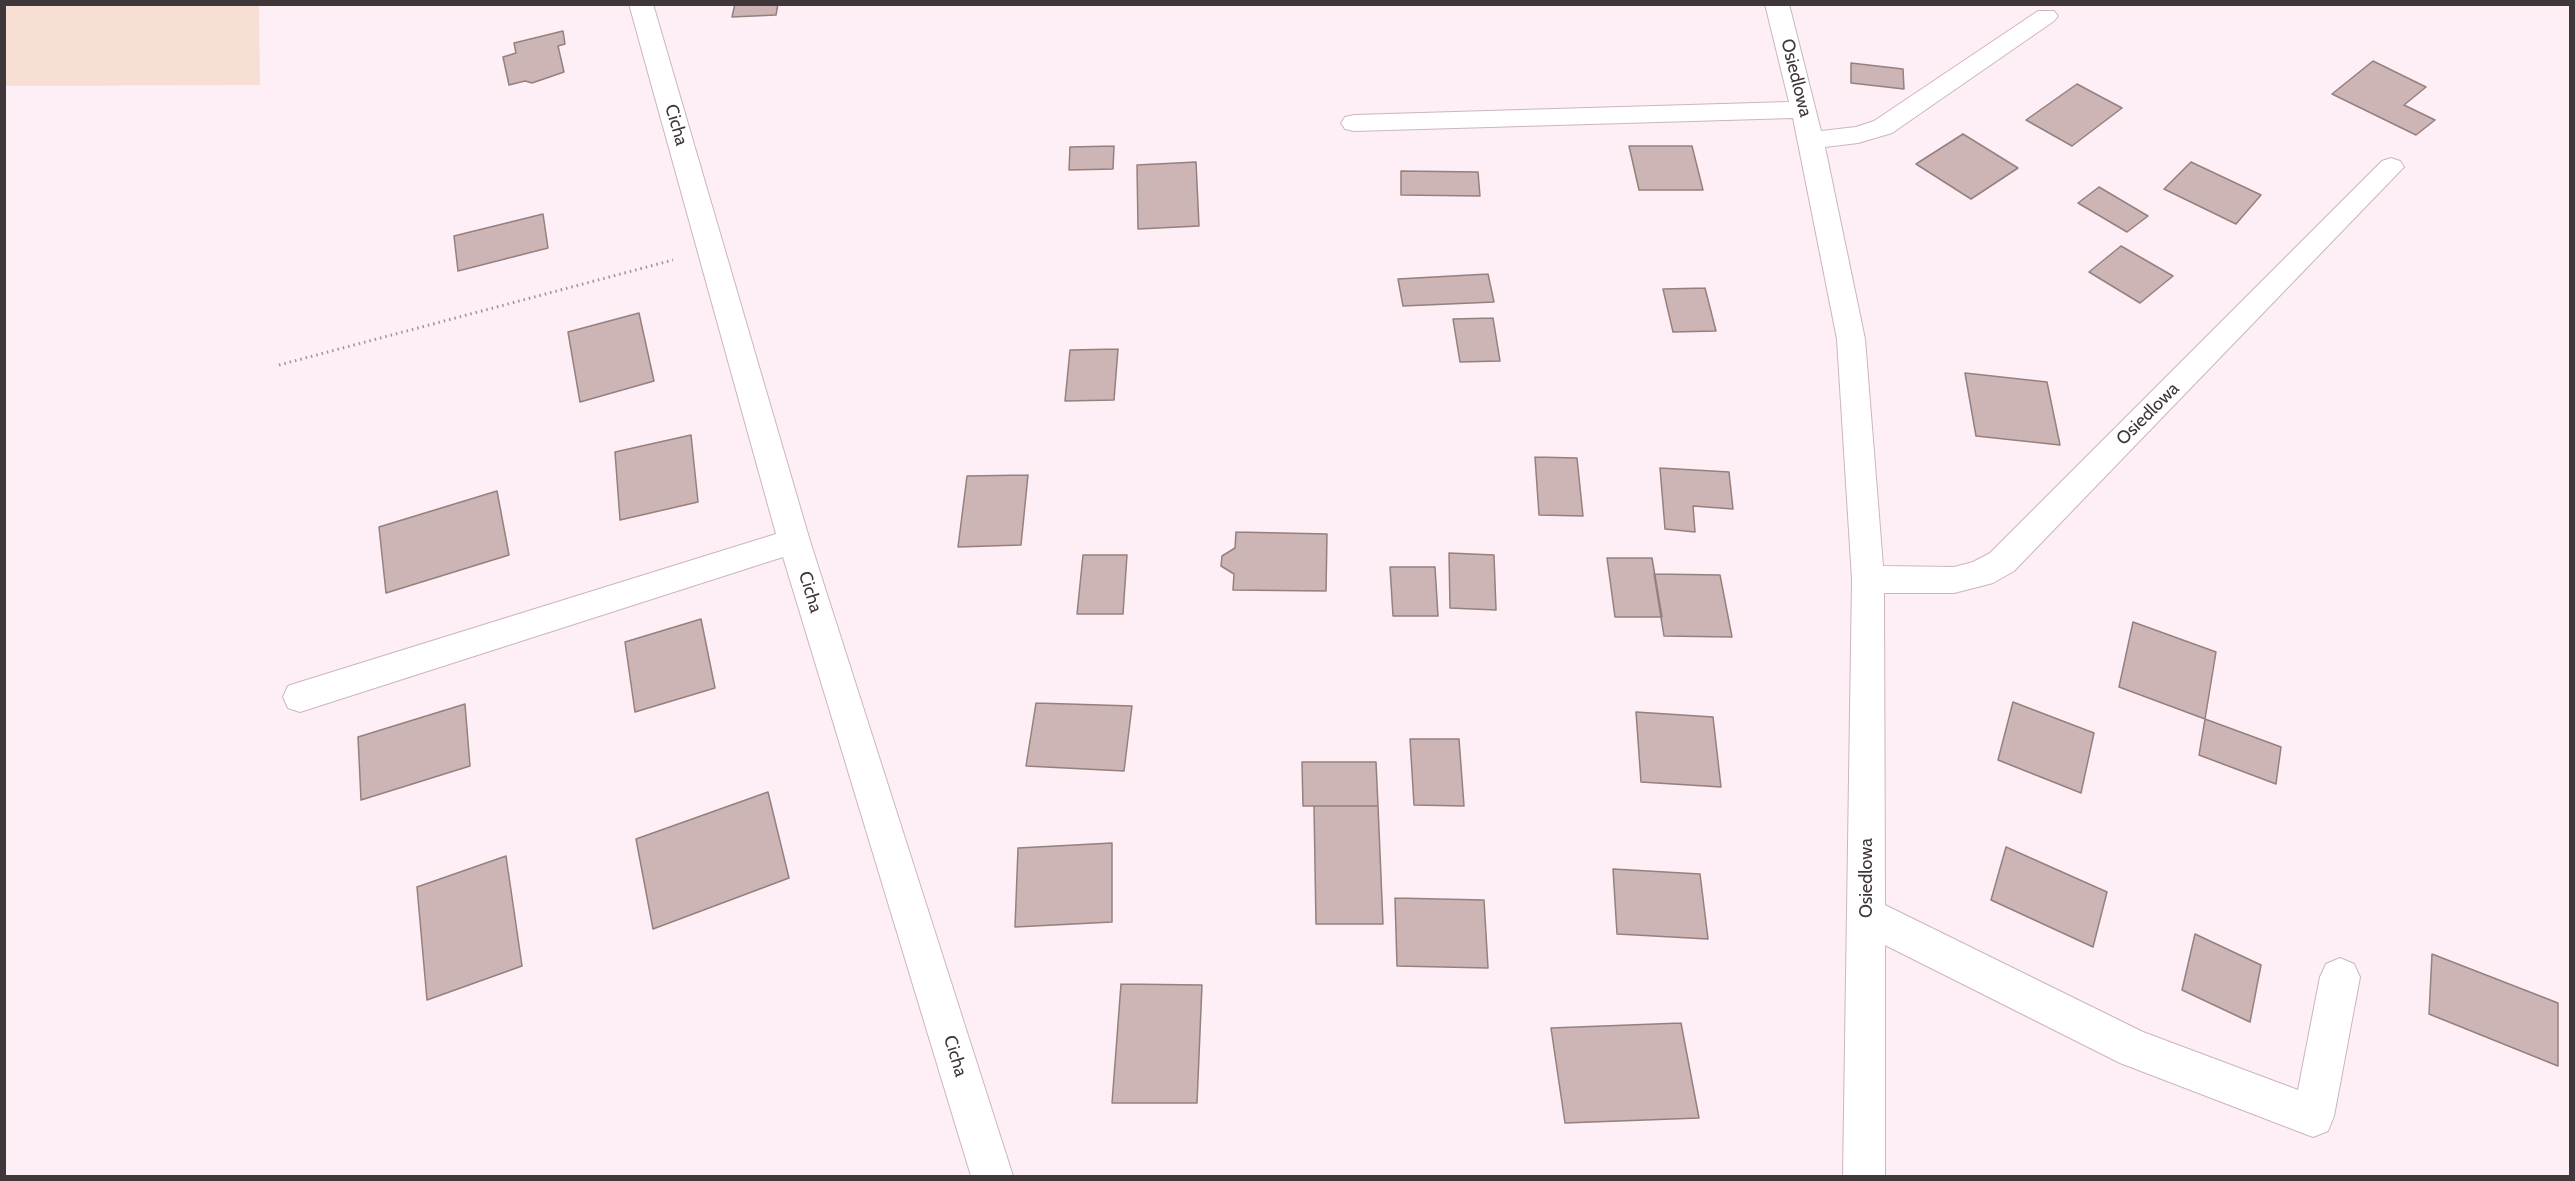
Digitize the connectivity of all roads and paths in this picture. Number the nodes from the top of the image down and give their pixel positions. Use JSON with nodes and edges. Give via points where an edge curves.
{"nodes":[{"id":1,"x":641,"y":4,"type":"edge"},
{"id":2,"x":1777,"y":4,"type":"edge"},
{"id":3,"x":2046,"y":15,"type":"dead end"},
{"id":4,"x":1354,"y":123,"type":"dead end"},
{"id":5,"x":1808,"y":125,"type":"junction"},
{"id":6,"x":2391,"y":167,"type":"dead end"},
{"id":7,"x":712,"y":249,"type":"junction"},
{"id":8,"x":279,"y":365,"type":"dead end"},
{"id":9,"x":794,"y":541,"type":"junction"},
{"id":10,"x":1868,"y":579,"type":"junction"},
{"id":11,"x":300,"y":697,"type":"dead end"},
{"id":12,"x":1867,"y":916,"type":"junction"},
{"id":13,"x":2340,"y":977,"type":"dead end"},
{"id":14,"x":993,"y":1176,"type":"edge"},
{"id":15,"x":1864,"y":1176,"type":"edge"}],
"edges":[{"from":1,"to":7,"type":"street","name":"Cicha"},
{"from":2,"to":5,"type":"street","name":"Osiedlowa"},
{"from":3,"to":5,"type":"street","via":[[1882,127],[1858,135]]},
{"from":4,"to":5,"type":"street"},
{"from":5,"to":10,"type":"street","name":"Osiedlowa","via":[[1851,339]]},
{"from":6,"to":10,"type":"street","name":"Osiedlowa","via":[[2002,562],[1981,574],[1954,580]]},
{"from":7,"to":8,"type":"path"},
{"from":7,"to":9,"type":"street","name":"Cicha"},
{"from":9,"to":11,"type":"street"},
{"from":9,"to":14,"type":"street","name":"Cicha"},
{"from":10,"to":12,"type":"street","name":"Osiedlowa"},
{"from":12,"to":13,"type":"street","via":[[2134,1049],[2313,1116]]},
{"from":12,"to":15,"type":"street","name":"Osiedlowa"}]}
